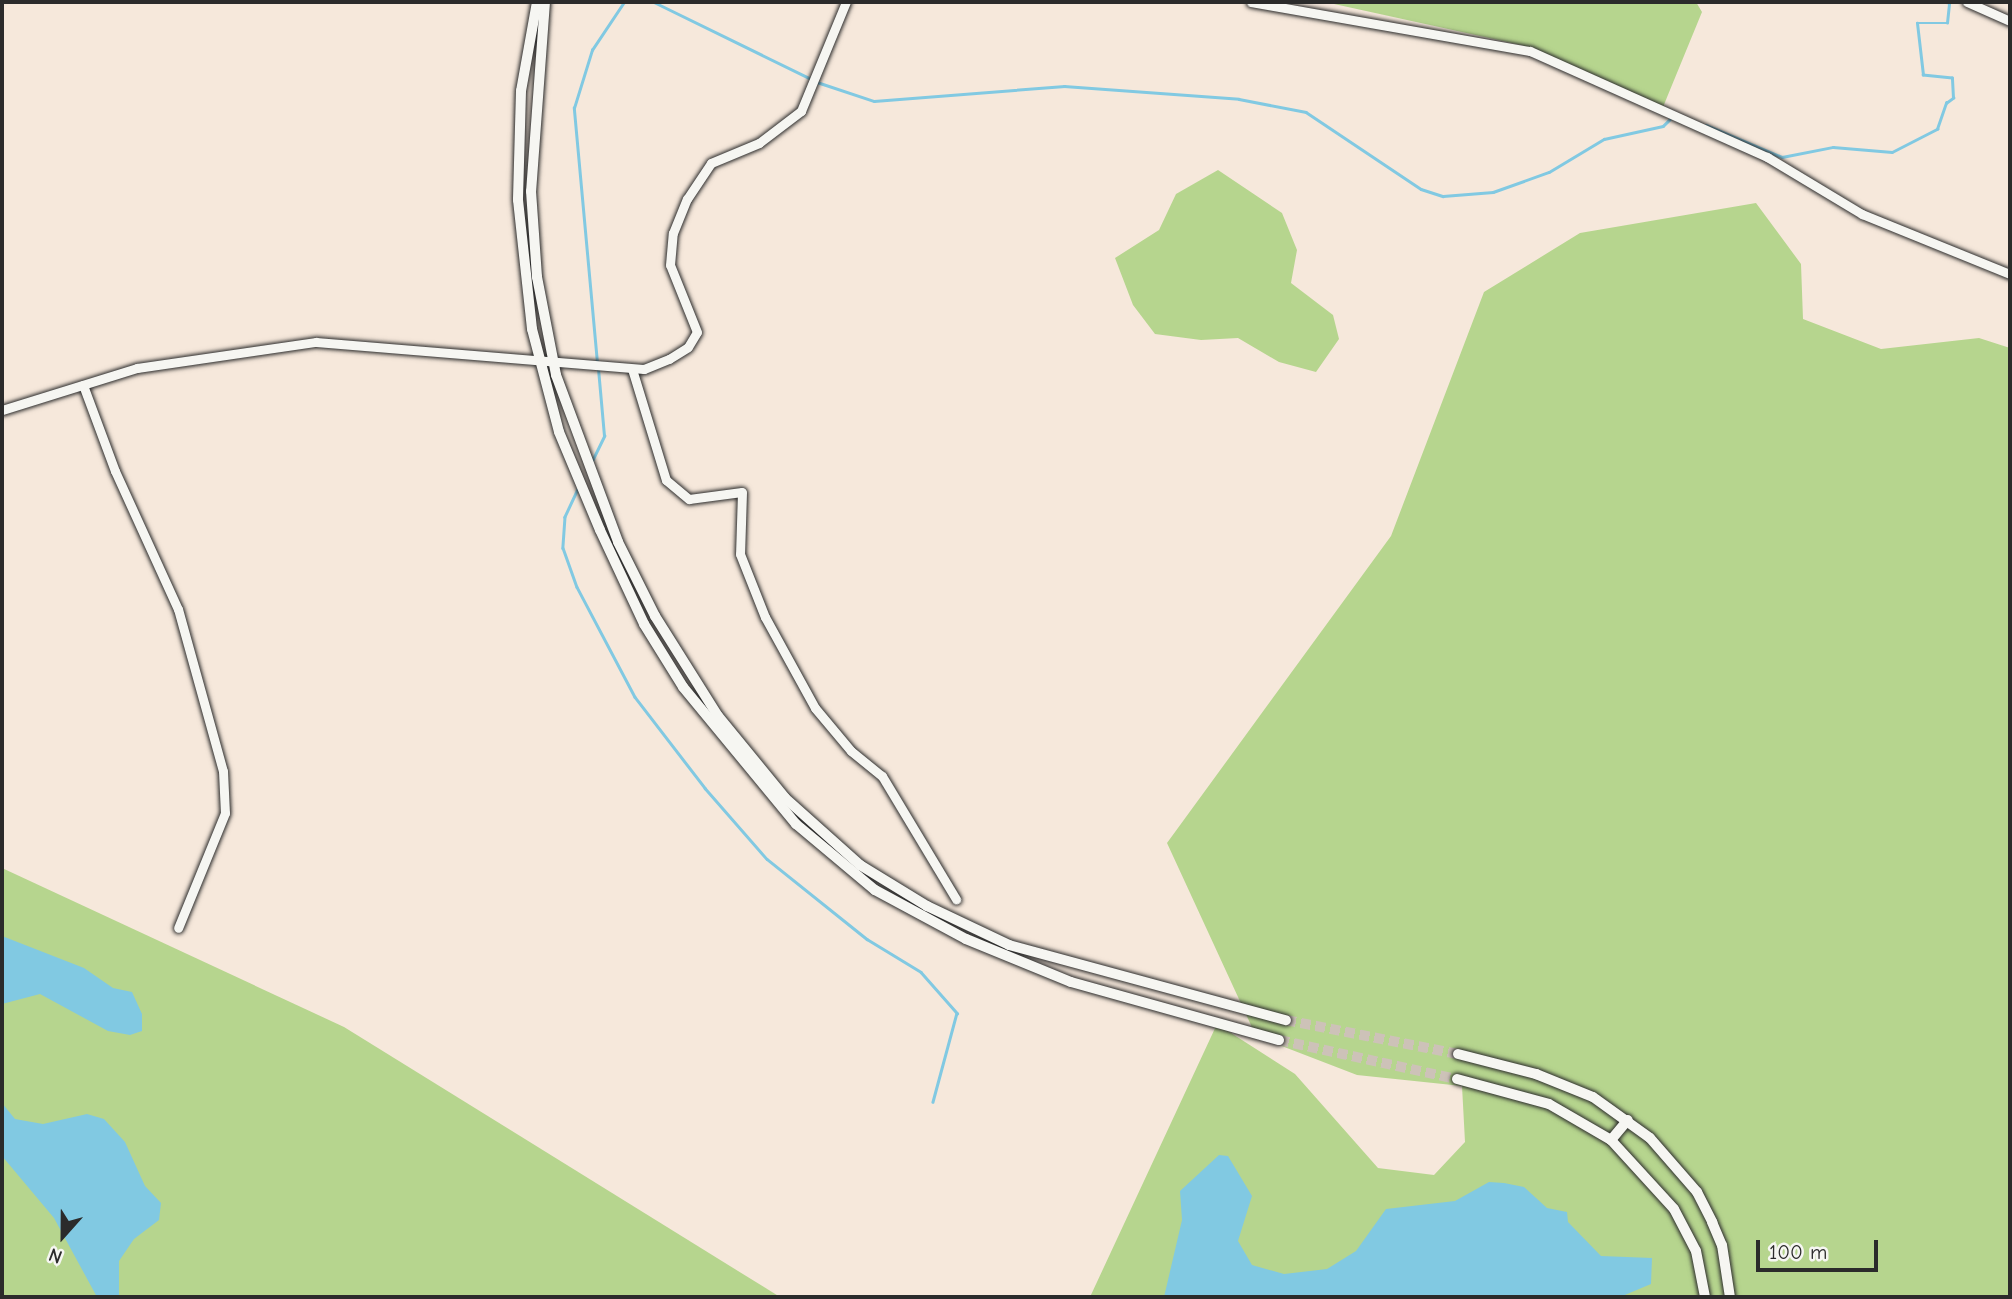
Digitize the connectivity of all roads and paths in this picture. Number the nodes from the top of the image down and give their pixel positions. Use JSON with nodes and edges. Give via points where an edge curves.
{"nodes":[{"id":1,"x":537,"y":2,"type":"edge"},
{"id":2,"x":545,"y":2,"type":"edge"},
{"id":3,"x":845,"y":2,"type":"edge"},
{"id":4,"x":1251,"y":2,"type":"edge"},
{"id":5,"x":1967,"y":2,"type":"edge"},
{"id":6,"x":2010,"y":21,"type":"edge"},
{"id":7,"x":2010,"y":274,"type":"edge"},
{"id":8,"x":540,"y":362,"type":"junction"},
{"id":9,"x":632,"y":369,"type":"junction"},
{"id":10,"x":83,"y":385,"type":"junction"},
{"id":11,"x":2,"y":411,"type":"edge"},
{"id":12,"x":646,"y":599,"type":"junction"},
{"id":13,"x":634,"y":603,"type":"junction"},
{"id":14,"x":669,"y":638,"type":"junction"},
{"id":15,"x":659,"y":647,"type":"junction"},
{"id":16,"x":956,"y":899,"type":"dead end"},
{"id":17,"x":178,"y":928,"type":"dead end"},
{"id":18,"x":1286,"y":1020,"type":"tunnel mouth"},
{"id":19,"x":1279,"y":1040,"type":"tunnel mouth"},
{"id":20,"x":1458,"y":1054,"type":"tunnel mouth"},
{"id":21,"x":1457,"y":1079,"type":"tunnel mouth"},
{"id":22,"x":1628,"y":1120,"type":"junction"},
{"id":23,"x":1611,"y":1140,"type":"junction"},
{"id":24,"x":1705,"y":1297,"type":"edge"},
{"id":25,"x":1730,"y":1297,"type":"edge"}],
"edges":[{"from":1,"to":8,"type":"main road","via":[[521,91],[518,200]]},
{"from":2,"to":12,"type":"main road","via":[[531,191],[537,277],[556,375],[618,542]]},
{"from":3,"to":9,"type":"street","via":[[801,111],[759,143],[711,163],[687,199],[673,233],[670,265],[697,332],[688,346],[669,359]]},
{"from":4,"to":7,"type":"street","via":[[1530,51],[1767,157],[1862,214]]},
{"from":5,"to":6,"type":"street"},
{"from":8,"to":9,"type":"street"},
{"from":8,"to":10,"type":"street","via":[[316,342],[137,368]]},
{"from":8,"to":13,"type":"main road","via":[[559,432]]},
{"from":9,"to":16,"type":"street","via":[[666,480],[689,499],[742,492],[740,554],[765,617],[815,708],[851,751],[882,776]]},
{"from":10,"to":11,"type":"street"},
{"from":10,"to":17,"type":"street","via":[[115,471],[178,610],[223,771],[225,813]]},
{"from":12,"to":13,"type":"main road","via":[[643,612]]},
{"from":12,"to":14,"type":"main road"},
{"from":13,"to":15,"type":"main road"},
{"from":14,"to":15,"type":"main road","via":[[655,630]]},
{"from":14,"to":18,"type":"main road","via":[[718,716],[785,799],[860,865],[927,906],[1009,945]]},
{"from":15,"to":19,"type":"main road","via":[[730,747],[796,824],[875,890],[966,939],[1070,982]]},
{"from":20,"to":22,"type":"main road","via":[[1536,1074],[1593,1097]]},
{"from":21,"to":23,"type":"main road","via":[[1549,1104]]},
{"from":22,"to":23,"type":"main road"},
{"from":22,"to":25,"type":"main road","via":[[1697,1192],[1722,1245]]},
{"from":23,"to":24,"type":"main road","via":[[1674,1209],[1696,1251]]}]}
